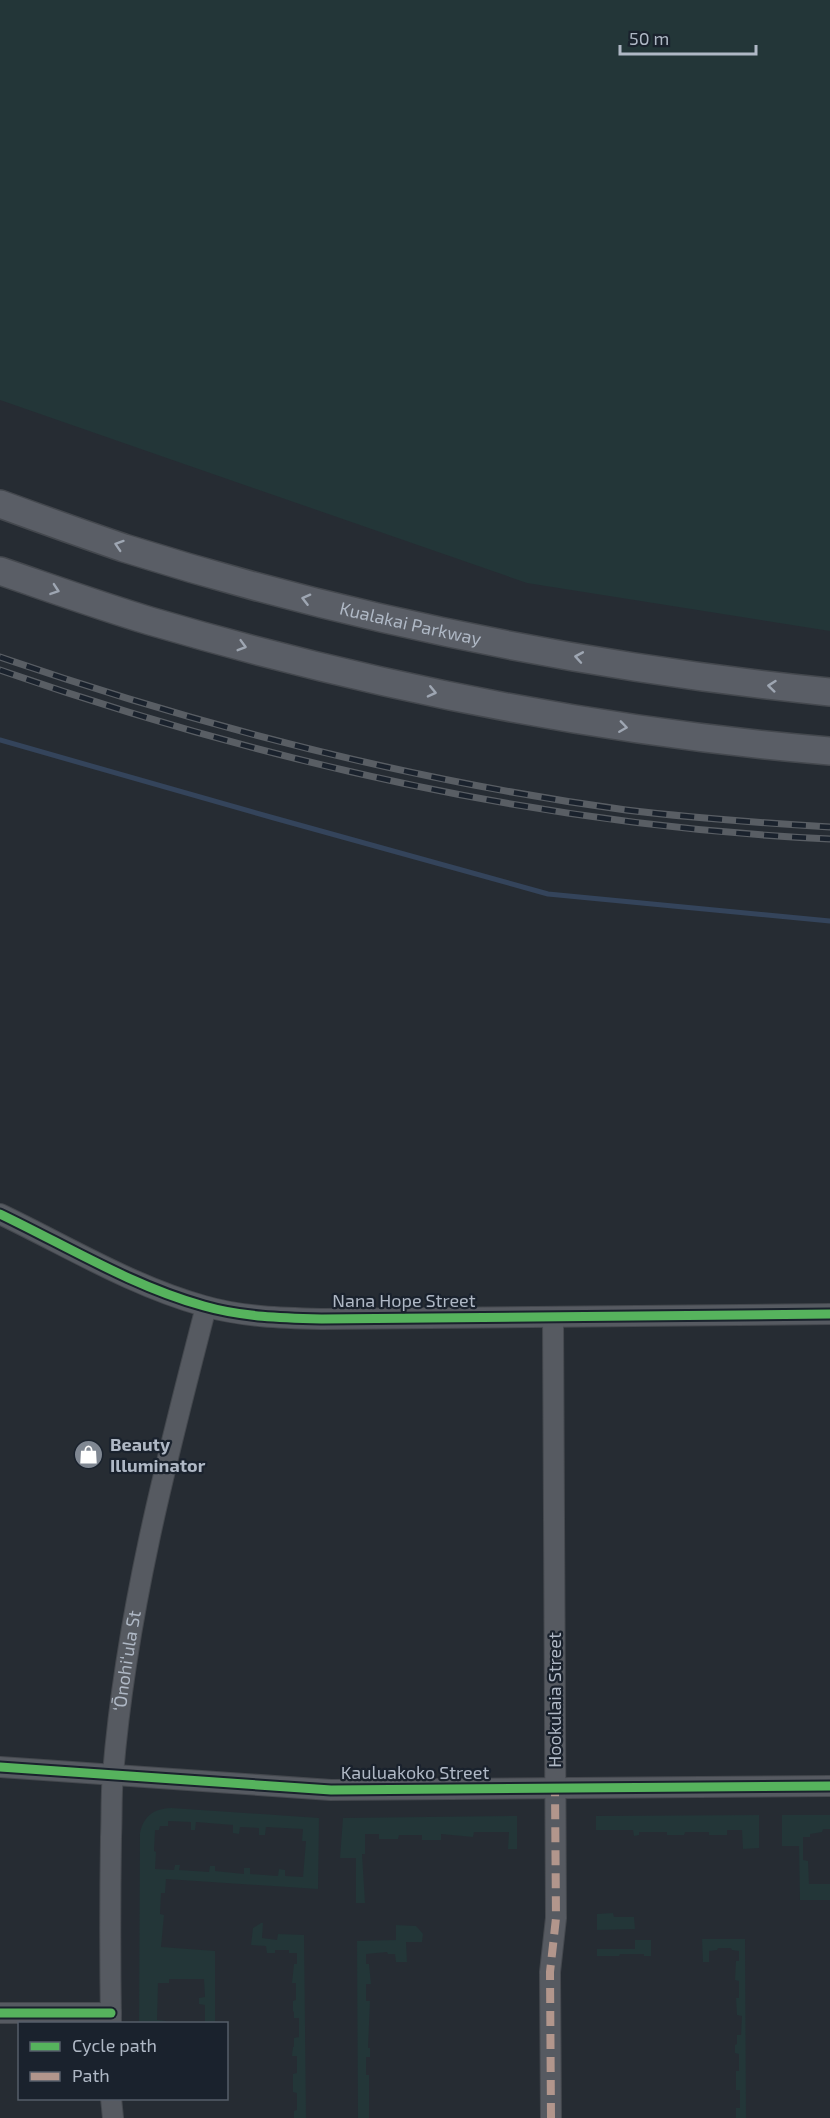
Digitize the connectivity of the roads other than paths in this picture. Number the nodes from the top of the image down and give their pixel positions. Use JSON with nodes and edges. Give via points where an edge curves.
{"nodes":[{"id":1,"x":0,"y":504,"type":"edge"},
{"id":2,"x":0,"y":571,"type":"edge"},
{"id":3,"x":830,"y":692,"type":"edge"},
{"id":4,"x":830,"y":751,"type":"edge"},
{"id":5,"x":0,"y":1214,"type":"edge"},
{"id":6,"x":206,"y":1307,"type":"junction"},
{"id":7,"x":830,"y":1314,"type":"edge"},
{"id":8,"x":553,"y":1317,"type":"junction"},
{"id":9,"x":0,"y":1767,"type":"edge"},
{"id":10,"x":112,"y":1776,"type":"junction"},
{"id":11,"x":830,"y":1786,"type":"edge"},
{"id":12,"x":555,"y":1789,"type":"junction"},
{"id":13,"x":0,"y":2013,"type":"edge"},
{"id":14,"x":111,"y":2018,"type":"edge"},
{"id":15,"x":551,"y":2118,"type":"edge"}],
"edges":[{"from":3,"to":1,"type":"main road","name":"Kualakai Parkway","one_way":true,"via":[[705,678],[430,628],[213,574]]},
{"from":2,"to":4,"type":"main road","one_way":true,"via":[[149,621],[274,655],[490,705],[676,735]]},
{"from":5,"to":6,"type":"street","name":"Nana Hope Street","via":[[126,1277]]},
{"from":6,"to":8,"type":"street","name":"Nana Hope Street","via":[[288,1318]]},
{"from":6,"to":10,"type":"street","name":"‘Ōnohi‘ula St","via":[[138,1590]]},
{"from":7,"to":8,"type":"street","name":"Nana Hope Street"},
{"from":8,"to":12,"type":"street","name":"Hookulaia Street"},
{"from":9,"to":10,"type":"street","name":"Kauluakoko Street"},
{"from":10,"to":12,"type":"street","name":"Kauluakoko Street","via":[[331,1790]]},
{"from":10,"to":14,"type":"street","name":"‘Ōnohi‘ula St"},
{"from":11,"to":12,"type":"street","name":"Kauluakoko Street"},
{"from":12,"to":15,"type":"street","name":"Hookulaia Street"},
{"from":13,"to":14,"type":"street"}]}
